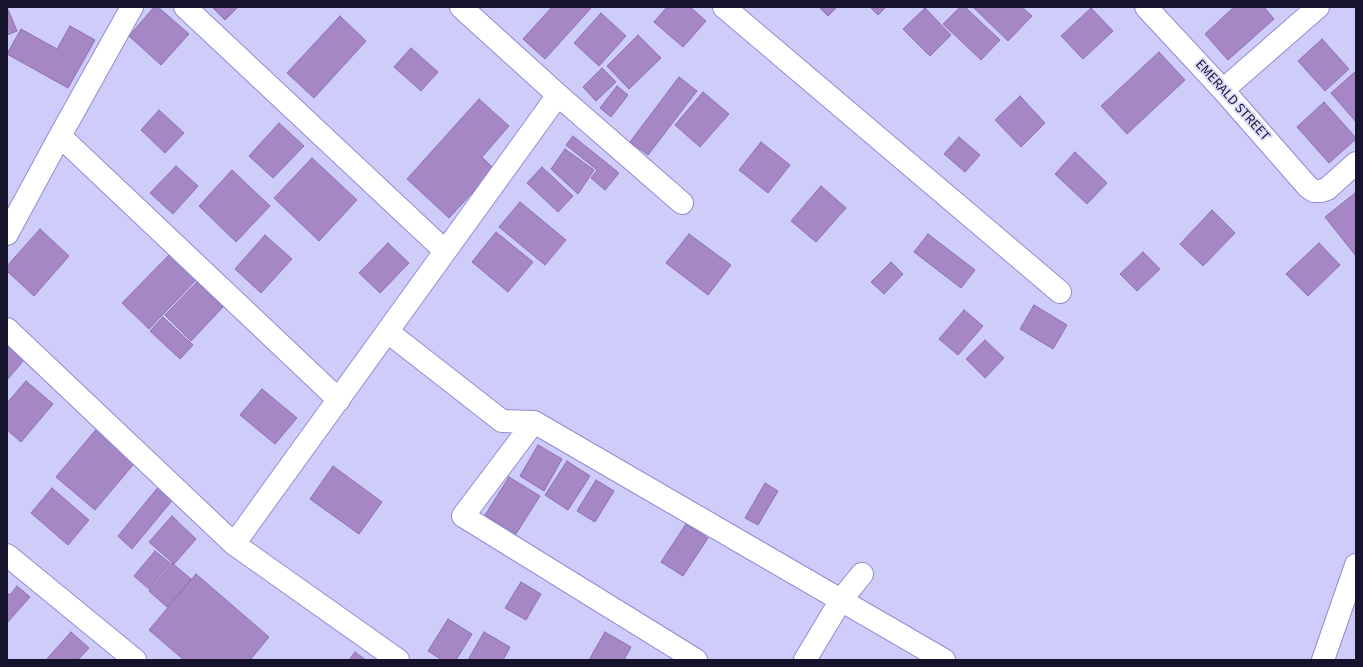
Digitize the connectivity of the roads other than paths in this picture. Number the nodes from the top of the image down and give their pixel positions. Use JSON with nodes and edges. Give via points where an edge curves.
{"nodes":[{"id":1,"x":132,"y":7,"type":"edge"},
{"id":2,"x":185,"y":7,"type":"edge"},
{"id":3,"x":461,"y":7,"type":"edge"},
{"id":4,"x":724,"y":7,"type":"edge"},
{"id":5,"x":1146,"y":7,"type":"edge"},
{"id":6,"x":1318,"y":7,"type":"edge"},
{"id":7,"x":1223,"y":90,"type":"junction"},
{"id":8,"x":558,"y":95,"type":"junction"},
{"id":9,"x":60,"y":136,"type":"junction"},
{"id":10,"x":1356,"y":163,"type":"edge"},
{"id":11,"x":682,"y":202,"type":"dead end"},
{"id":12,"x":7,"y":234,"type":"edge"},
{"id":13,"x":445,"y":251,"type":"junction"},
{"id":14,"x":1060,"y":292,"type":"dead end"},
{"id":15,"x":7,"y":329,"type":"edge"},
{"id":16,"x":388,"y":332,"type":"junction"},
{"id":17,"x":338,"y":400,"type":"junction"},
{"id":18,"x":534,"y":422,"type":"junction"},
{"id":19,"x":234,"y":544,"type":"junction"},
{"id":20,"x":7,"y":555,"type":"edge"},
{"id":21,"x":1356,"y":565,"type":"edge"},
{"id":22,"x":862,"y":574,"type":"dead end"},
{"id":23,"x":841,"y":600,"type":"junction"},
{"id":24,"x":135,"y":660,"type":"edge"},
{"id":25,"x":398,"y":660,"type":"edge"},
{"id":26,"x":696,"y":660,"type":"edge"},
{"id":27,"x":805,"y":660,"type":"edge"},
{"id":28,"x":944,"y":660,"type":"edge"},
{"id":29,"x":1323,"y":660,"type":"edge"}],
"edges":[{"from":1,"to":9,"type":"street"},
{"from":2,"to":13,"type":"street"},
{"from":3,"to":8,"type":"street"},
{"from":4,"to":14,"type":"street"},
{"from":5,"to":7,"type":"street","name":"EMERALD STREET"},
{"from":6,"to":7,"type":"street"},
{"from":7,"to":10,"type":"street","name":"EMERALD STREET","via":[[1314,191],[1327,188]]},
{"from":8,"to":11,"type":"street"},
{"from":8,"to":13,"type":"street"},
{"from":9,"to":12,"type":"street"},
{"from":9,"to":17,"type":"street"},
{"from":13,"to":16,"type":"street"},
{"from":15,"to":19,"type":"street"},
{"from":16,"to":17,"type":"street"},
{"from":16,"to":18,"type":"street","via":[[502,421]]},
{"from":17,"to":19,"type":"street"},
{"from":18,"to":23,"type":"street"},
{"from":18,"to":26,"type":"street","via":[[463,516]]},
{"from":19,"to":25,"type":"street"},
{"from":20,"to":24,"type":"street"},
{"from":21,"to":29,"type":"street"},
{"from":22,"to":23,"type":"street"},
{"from":23,"to":27,"type":"street"},
{"from":23,"to":28,"type":"street"}]}
